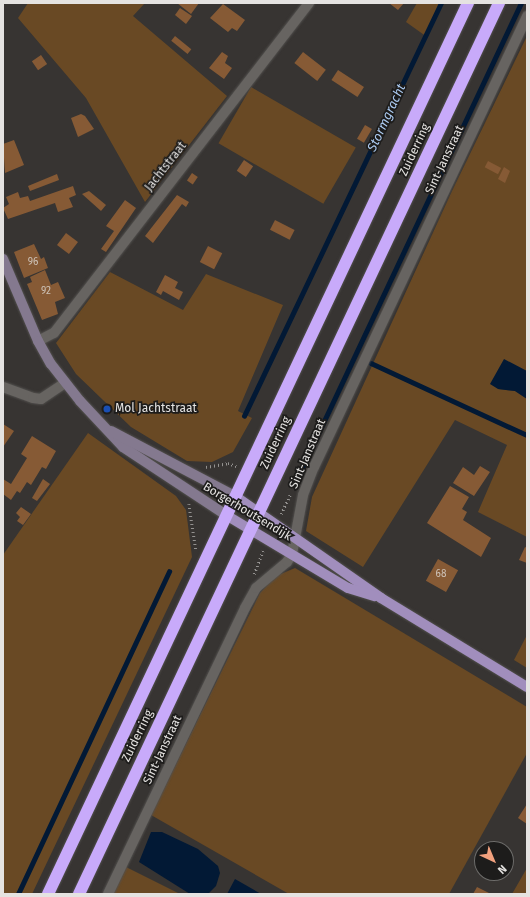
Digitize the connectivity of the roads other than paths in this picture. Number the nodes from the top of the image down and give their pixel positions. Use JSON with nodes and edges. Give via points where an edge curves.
{"nodes":[{"id":1,"x":309,"y":3,"type":"edge"},
{"id":2,"x":468,"y":3,"type":"edge"},
{"id":3,"x":499,"y":3,"type":"edge"},
{"id":4,"x":527,"y":16,"type":"edge"},
{"id":5,"x":3,"y":259,"type":"edge"},
{"id":6,"x":38,"y":341,"type":"junction"},
{"id":7,"x":65,"y":383,"type":"junction"},
{"id":8,"x":3,"y":387,"type":"edge"},
{"id":9,"x":110,"y":430,"type":"junction"},
{"id":10,"x":235,"y":496,"type":"junction"},
{"id":11,"x":260,"y":514,"type":"junction"},
{"id":12,"x":226,"y":515,"type":"junction"},
{"id":13,"x":252,"y":531,"type":"junction"},
{"id":14,"x":295,"y":540,"type":"junction"},
{"id":15,"x":292,"y":554,"type":"junction"},
{"id":16,"x":381,"y":598,"type":"junction"},
{"id":17,"x":527,"y":687,"type":"edge"},
{"id":18,"x":48,"y":894,"type":"edge"},
{"id":19,"x":79,"y":894,"type":"edge"},
{"id":20,"x":108,"y":894,"type":"edge"}],
"edges":[{"from":1,"to":6,"type":"street","name":"Jachtstraat","via":[[54,333]]},
{"from":2,"to":10,"type":"highway","name":"Zuiderring"},
{"from":3,"to":11,"type":"highway","name":"Zuiderring"},
{"from":4,"to":14,"type":"street","name":"Sint-Janstraat","via":[[314,467],[303,495]]},
{"from":5,"to":6,"type":"main road","name":"Borgerhoutsendijk"},
{"from":6,"to":7,"type":"main road","name":"Borgerhoutsendijk"},
{"from":7,"to":8,"type":"street","via":[[41,398],[33,398]]},
{"from":7,"to":9,"type":"main road","name":"Borgerhoutsendijk"},
{"from":9,"to":10,"type":"main road","name":"Borgerhoutsendijk"},
{"from":9,"to":12,"type":"main road","name":"Borgerhoutsendijk","via":[[123,447]]},
{"from":10,"to":11,"type":"main road","name":"Borgerhoutsendijk"},
{"from":10,"to":12,"type":"highway","name":"Zuiderring"},
{"from":11,"to":13,"type":"highway","name":"Zuiderring"},
{"from":11,"to":14,"type":"main road","name":"Borgerhoutsendijk"},
{"from":12,"to":13,"type":"main road","name":"Borgerhoutsendijk"},
{"from":12,"to":18,"type":"highway","name":"Zuiderring"},
{"from":13,"to":15,"type":"main road","name":"Borgerhoutsendijk"},
{"from":13,"to":19,"type":"highway","name":"Zuiderring"},
{"from":14,"to":15,"type":"street","name":"Sint-Janstraat"},
{"from":14,"to":16,"type":"main road","name":"Borgerhoutsendijk"},
{"from":15,"to":16,"type":"main road","name":"Borgerhoutsendijk","via":[[348,588]]},
{"from":15,"to":20,"type":"street","name":"Sint-Janstraat","via":[[287,562],[256,588],[245,608]]},
{"from":16,"to":17,"type":"main road","name":"Borgerhoutsendijk"}]}
